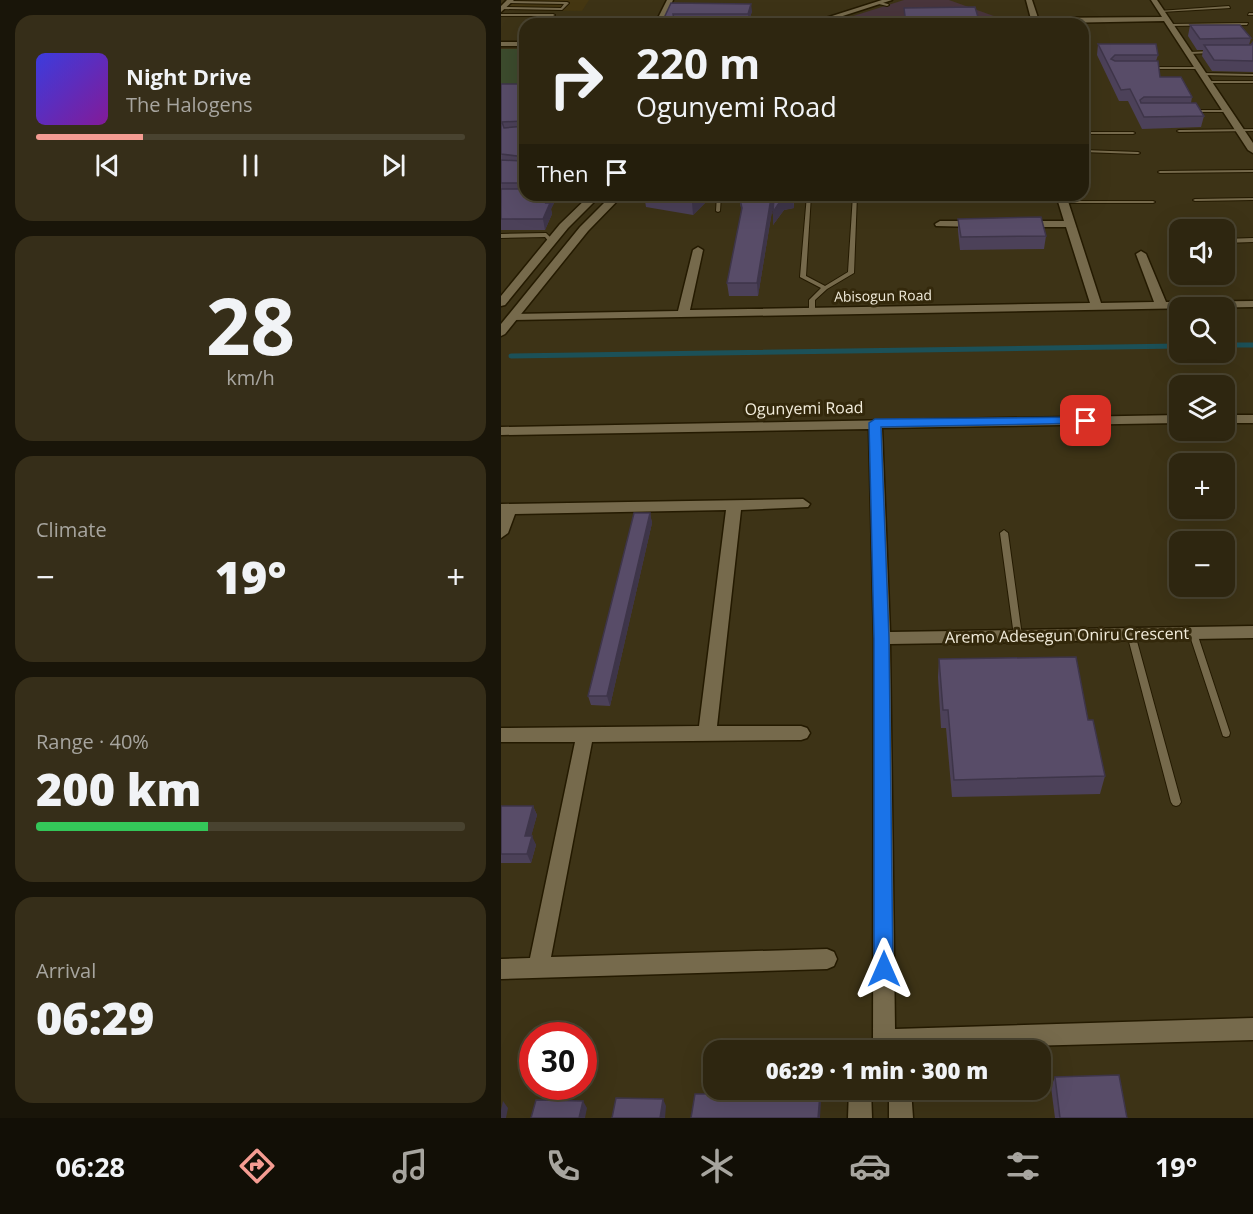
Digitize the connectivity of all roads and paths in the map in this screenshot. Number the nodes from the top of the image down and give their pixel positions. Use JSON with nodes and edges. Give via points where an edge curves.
{"nodes":[{"id":1,"x":670,"y":0,"type":"edge"},
{"id":2,"x":1029,"y":0,"type":"edge"},
{"id":3,"x":1154,"y":0,"type":"edge"},
{"id":4,"x":510,"y":1,"type":"edge"},
{"id":5,"x":882,"y":2,"type":"edge"},
{"id":6,"x":521,"y":6,"type":"junction"},
{"id":7,"x":532,"y":6,"type":"junction"},
{"id":8,"x":542,"y":6,"type":"junction"},
{"id":9,"x":1228,"y":10,"type":"dead end"},
{"id":10,"x":502,"y":11,"type":"edge"},
{"id":11,"x":512,"y":15,"type":"junction"},
{"id":12,"x":553,"y":15,"type":"dead end"},
{"id":13,"x":1165,"y":17,"type":"junction"},
{"id":14,"x":662,"y":18,"type":"edge"},
{"id":15,"x":826,"y":18,"type":"edge"},
{"id":16,"x":1034,"y":18,"type":"edge"},
{"id":17,"x":1089,"y":19,"type":"edge"},
{"id":18,"x":507,"y":22,"type":"dead end"},
{"id":19,"x":1247,"y":24,"type":"dead end"},
{"id":20,"x":501,"y":44,"type":"edge"},
{"id":21,"x":519,"y":44,"type":"edge"},
{"id":22,"x":1217,"y":52,"type":"edge"},
{"id":23,"x":1189,"y":53,"type":"junction"},
{"id":24,"x":1147,"y":68,"type":"edge"},
{"id":25,"x":1201,"y":71,"type":"junction"},
{"id":26,"x":1253,"y":75,"type":"edge"},
{"id":27,"x":1208,"y":82,"type":"junction"},
{"id":28,"x":1253,"y":82,"type":"edge"},
{"id":29,"x":1185,"y":111,"type":"edge"},
{"id":30,"x":1227,"y":111,"type":"junction"},
{"id":31,"x":1240,"y":130,"type":"junction"},
{"id":32,"x":1253,"y":130,"type":"edge"},
{"id":33,"x":1179,"y":131,"type":"edge"},
{"id":34,"x":1089,"y":133,"type":"edge"},
{"id":35,"x":1133,"y":133,"type":"dead end"},
{"id":36,"x":1252,"y":147,"type":"edge"},
{"id":37,"x":1089,"y":151,"type":"edge"},
{"id":38,"x":1138,"y":153,"type":"dead end"},
{"id":39,"x":1253,"y":171,"type":"edge"},
{"id":40,"x":1160,"y":172,"type":"dead end"},
{"id":41,"x":1089,"y":199,"type":"edge"},
{"id":42,"x":1253,"y":199,"type":"edge"},
{"id":43,"x":1195,"y":200,"type":"dead end"},
{"id":44,"x":590,"y":201,"type":"edge"},
{"id":45,"x":612,"y":201,"type":"edge"},
{"id":46,"x":719,"y":201,"type":"edge"},
{"id":47,"x":809,"y":201,"type":"edge"},
{"id":48,"x":855,"y":201,"type":"edge"},
{"id":49,"x":1064,"y":201,"type":"edge"},
{"id":50,"x":1153,"y":201,"type":"dead end"},
{"id":51,"x":718,"y":211,"type":"dead end"},
{"id":52,"x":940,"y":224,"type":"dead end"},
{"id":53,"x":987,"y":224,"type":"edge"},
{"id":54,"x":1011,"y":224,"type":"edge"},
{"id":55,"x":1071,"y":224,"type":"junction"},
{"id":56,"x":564,"y":226,"type":"junction"},
{"id":57,"x":584,"y":229,"type":"junction"},
{"id":58,"x":501,"y":236,"type":"edge"},
{"id":59,"x":1253,"y":240,"type":"edge"},
{"id":60,"x":1235,"y":241,"type":"edge"},
{"id":61,"x":552,"y":242,"type":"junction"},
{"id":62,"x":698,"y":250,"type":"dead end"},
{"id":63,"x":1141,"y":254,"type":"dead end"},
{"id":64,"x":825,"y":288,"type":"junction"},
{"id":65,"x":501,"y":303,"type":"edge"},
{"id":66,"x":1253,"y":304,"type":"edge"},
{"id":67,"x":1161,"y":305,"type":"junction"},
{"id":68,"x":1097,"y":306,"type":"junction"},
{"id":69,"x":812,"y":312,"type":"junction"},
{"id":70,"x":683,"y":315,"type":"junction"},
{"id":71,"x":513,"y":317,"type":"junction"},
{"id":72,"x":501,"y":332,"type":"edge"},
{"id":73,"x":1235,"y":419,"type":"edge"},
{"id":74,"x":1253,"y":419,"type":"edge"},
{"id":75,"x":1169,"y":420,"type":"edge"},
{"id":76,"x":875,"y":423,"type":"junction"},
{"id":77,"x":501,"y":431,"type":"edge"},
{"id":78,"x":803,"y":504,"type":"dead end"},
{"id":79,"x":734,"y":506,"type":"junction"},
{"id":80,"x":506,"y":508,"type":"edge"},
{"id":81,"x":501,"y":533,"type":"edge"},
{"id":82,"x":1004,"y":533,"type":"dead end"},
{"id":83,"x":1253,"y":632,"type":"edge"},
{"id":84,"x":1193,"y":633,"type":"junction"},
{"id":85,"x":1131,"y":634,"type":"junction"},
{"id":86,"x":1019,"y":636,"type":"junction"},
{"id":87,"x":882,"y":638,"type":"junction"},
{"id":88,"x":801,"y":733,"type":"dead end"},
{"id":89,"x":1226,"y":733,"type":"dead end"},
{"id":90,"x":585,"y":734,"type":"junction"},
{"id":91,"x":707,"y":734,"type":"junction"},
{"id":92,"x":501,"y":735,"type":"edge"},
{"id":93,"x":1176,"y":802,"type":"dead end"},
{"id":94,"x":828,"y":959,"type":"dead end"},
{"id":95,"x":538,"y":968,"type":"junction"},
{"id":96,"x":501,"y":969,"type":"edge"},
{"id":97,"x":1253,"y":1029,"type":"edge"},
{"id":98,"x":884,"y":1040,"type":"edge"},
{"id":99,"x":1028,"y":1040,"type":"edge"},
{"id":100,"x":860,"y":1100,"type":"edge"},
{"id":101,"x":900,"y":1100,"type":"edge"},
{"id":102,"x":860,"y":1118,"type":"edge"},
{"id":103,"x":901,"y":1118,"type":"edge"}],
"edges":[{"from":1,"to":14,"type":"street"},
{"from":2,"to":16,"type":"street"},
{"from":3,"to":13,"type":"street"},
{"from":4,"to":6,"type":"lane"},
{"from":4,"to":10,"type":"street"},
{"from":5,"to":15,"type":"street"},
{"from":6,"to":7,"type":"lane"},
{"from":6,"to":7,"type":"lane"},
{"from":6,"to":10,"type":"lane"},
{"from":7,"to":8,"type":"lane"},
{"from":7,"to":8,"type":"lane"},
{"from":8,"to":8,"type":"lane","via":[[551,6]]},
{"from":9,"to":13,"type":"lane"},
{"from":10,"to":11,"type":"lane"},
{"from":11,"to":12,"type":"lane"},
{"from":11,"to":18,"type":"lane"},
{"from":13,"to":17,"type":"street"},
{"from":13,"to":19,"type":"lane"},
{"from":13,"to":23,"type":"street"},
{"from":20,"to":21,"type":"street"},
{"from":22,"to":23,"type":"lane"},
{"from":23,"to":25,"type":"street"},
{"from":24,"to":25,"type":"lane"},
{"from":25,"to":26,"type":"lane"},
{"from":25,"to":27,"type":"street"},
{"from":27,"to":28,"type":"lane"},
{"from":27,"to":30,"type":"street"},
{"from":29,"to":30,"type":"lane"},
{"from":30,"to":31,"type":"street"},
{"from":31,"to":32,"type":"lane"},
{"from":31,"to":33,"type":"lane"},
{"from":31,"to":36,"type":"street"},
{"from":34,"to":35,"type":"lane"},
{"from":37,"to":38,"type":"lane"},
{"from":39,"to":40,"type":"lane"},
{"from":41,"to":50,"type":"lane"},
{"from":42,"to":43,"type":"lane"},
{"from":44,"to":56,"type":"street"},
{"from":45,"to":57,"type":"street"},
{"from":46,"to":51,"type":"lane"},
{"from":47,"to":64,"type":"lane","via":[[803,277]]},
{"from":48,"to":64,"type":"lane","via":[[851,273]]},
{"from":49,"to":55,"type":"street"},
{"from":52,"to":53,"type":"street"},
{"from":54,"to":55,"type":"street"},
{"from":55,"to":68,"type":"street"},
{"from":56,"to":57,"type":"street"},
{"from":56,"to":61,"type":"street"},
{"from":57,"to":71,"type":"street"},
{"from":58,"to":61,"type":"lane","via":[[546,235]]},
{"from":59,"to":60,"type":"lane"},
{"from":61,"to":65,"type":"street"},
{"from":62,"to":70,"type":"street"},
{"from":63,"to":67,"type":"street"},
{"from":64,"to":69,"type":"lane","via":[[813,300]]},
{"from":66,"to":67,"type":"street","name":"Abisogun Road"},
{"from":67,"to":68,"type":"street","name":"Abisogun Road"},
{"from":68,"to":69,"type":"street","name":"Abisogun Road"},
{"from":69,"to":70,"type":"street","name":"Abisogun Road"},
{"from":70,"to":71,"type":"street","name":"Abisogun Road"},
{"from":71,"to":72,"type":"street"},
{"from":73,"to":74,"type":"street"},
{"from":75,"to":76,"type":"street","name":"Ogunyemi Road"},
{"from":76,"to":77,"type":"street","name":"Ogunyemi Road"},
{"from":76,"to":87,"type":"street"},
{"from":78,"to":79,"type":"street"},
{"from":79,"to":80,"type":"street"},
{"from":79,"to":91,"type":"street"},
{"from":80,"to":81,"type":"street"},
{"from":82,"to":86,"type":"lane"},
{"from":83,"to":84,"type":"street","name":"Aremo Adesegun Oniru Crescent"},
{"from":84,"to":85,"type":"street","name":"Aremo Adesegun Oniru Crescent"},
{"from":84,"to":89,"type":"lane"},
{"from":85,"to":86,"type":"street","name":"Aremo Adesegun Oniru Crescent"},
{"from":85,"to":93,"type":"lane"},
{"from":86,"to":87,"type":"street","name":"Aremo Adesegun Oniru Crescent"},
{"from":87,"to":98,"type":"street"},
{"from":88,"to":91,"type":"street"},
{"from":90,"to":91,"type":"street"},
{"from":90,"to":92,"type":"street"},
{"from":90,"to":95,"type":"street"},
{"from":94,"to":95,"type":"street"},
{"from":95,"to":96,"type":"street"},
{"from":97,"to":99,"type":"street"},
{"from":100,"to":102,"type":"street"},
{"from":101,"to":103,"type":"street"}]}
